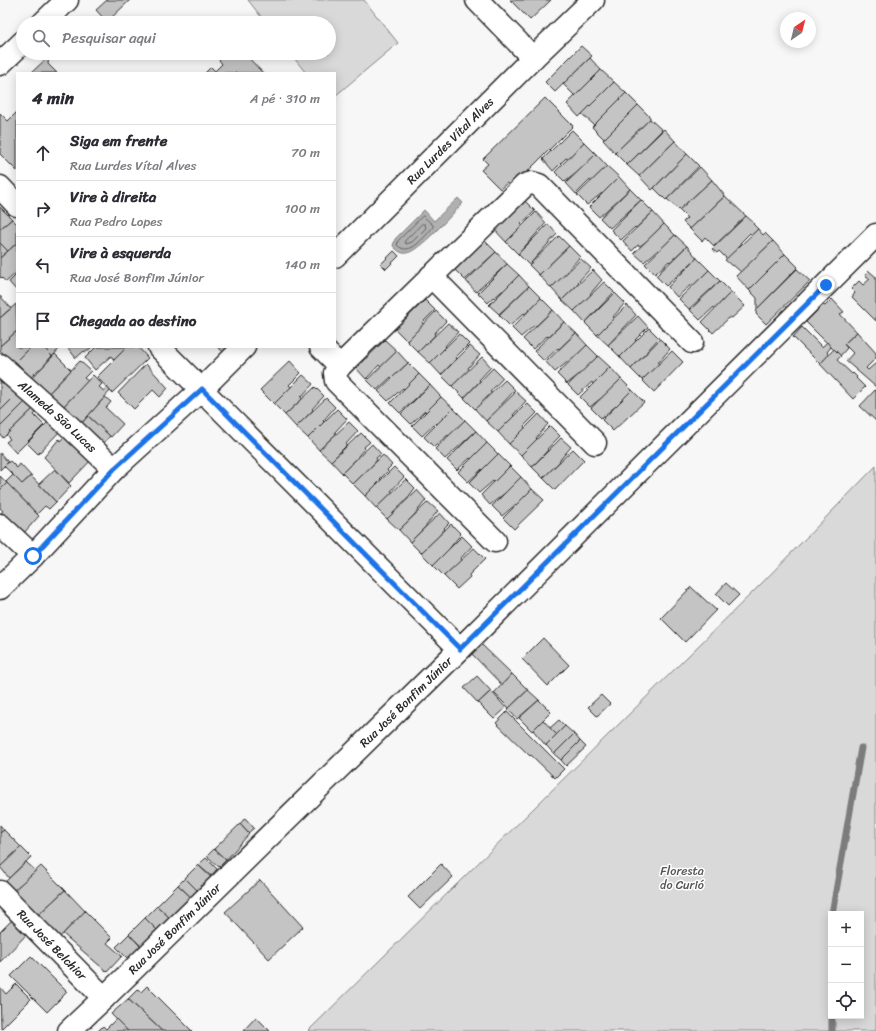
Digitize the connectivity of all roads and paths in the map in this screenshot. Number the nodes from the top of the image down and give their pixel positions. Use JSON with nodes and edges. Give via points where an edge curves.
{"nodes":[{"id":1,"x":67,"y":0,"type":"edge"},
{"id":2,"x":478,"y":0,"type":"edge"},
{"id":3,"x":593,"y":0,"type":"edge"},
{"id":4,"x":50,"y":16,"type":"edge"},
{"id":5,"x":533,"y":58,"type":"junction"},
{"id":6,"x":0,"y":187,"type":"edge"},
{"id":7,"x":16,"y":204,"type":"edge"},
{"id":8,"x":876,"y":235,"type":"edge"},
{"id":9,"x":336,"y":255,"type":"edge"},
{"id":10,"x":431,"y":276,"type":"junction"},
{"id":11,"x":692,"y":342,"type":"dead end"},
{"id":12,"x":160,"y":348,"type":"edge"},
{"id":13,"x":243,"y":348,"type":"edge"},
{"id":14,"x":322,"y":348,"type":"edge"},
{"id":15,"x":0,"y":365,"type":"edge"},
{"id":16,"x":340,"y":366,"type":"junction"},
{"id":17,"x":202,"y":389,"type":"junction"},
{"id":18,"x":595,"y":443,"type":"dead end"},
{"id":19,"x":114,"y":469,"type":"junction"},
{"id":20,"x":0,"y":525,"type":"edge"},
{"id":21,"x":495,"y":541,"type":"dead end"},
{"id":22,"x":33,"y":556,"type":"junction"},
{"id":23,"x":0,"y":588,"type":"edge"},
{"id":24,"x":460,"y":649,"type":"junction"},
{"id":25,"x":0,"y":892,"type":"edge"},
{"id":26,"x":104,"y":998,"type":"junction"},
{"id":27,"x":69,"y":1031,"type":"edge"}],
"edges":[{"from":1,"to":4,"type":"street"},
{"from":2,"to":5,"type":"street"},
{"from":3,"to":5,"type":"street","name":"Rua Lurdes Vítal Alves"},
{"from":5,"to":9,"type":"street","name":"Rua Lurdes Vítal Alves"},
{"from":6,"to":7,"type":"street"},
{"from":8,"to":24,"type":"street","name":"Rua José Bonfim Júnior"},
{"from":10,"to":11,"type":"street","via":[[525,185],[532,183],[539,185]]},
{"from":10,"to":16,"type":"street"},
{"from":10,"to":18,"type":"street"},
{"from":12,"to":17,"type":"street"},
{"from":13,"to":17,"type":"street"},
{"from":14,"to":16,"type":"street"},
{"from":15,"to":19,"type":"street","name":"Alameda São Lucas"},
{"from":16,"to":21,"type":"street","via":[[335,373],[336,381]]},
{"from":17,"to":19,"type":"street"},
{"from":17,"to":24,"type":"street"},
{"from":19,"to":22,"type":"street"},
{"from":20,"to":22,"type":"street"},
{"from":22,"to":23,"type":"street"},
{"from":24,"to":26,"type":"street","name":"Rua José Bonfim Júnior"},
{"from":25,"to":26,"type":"street","name":"Rua José Belchior"},
{"from":26,"to":27,"type":"street","name":"Rua José Bonfim Júnior"}]}
